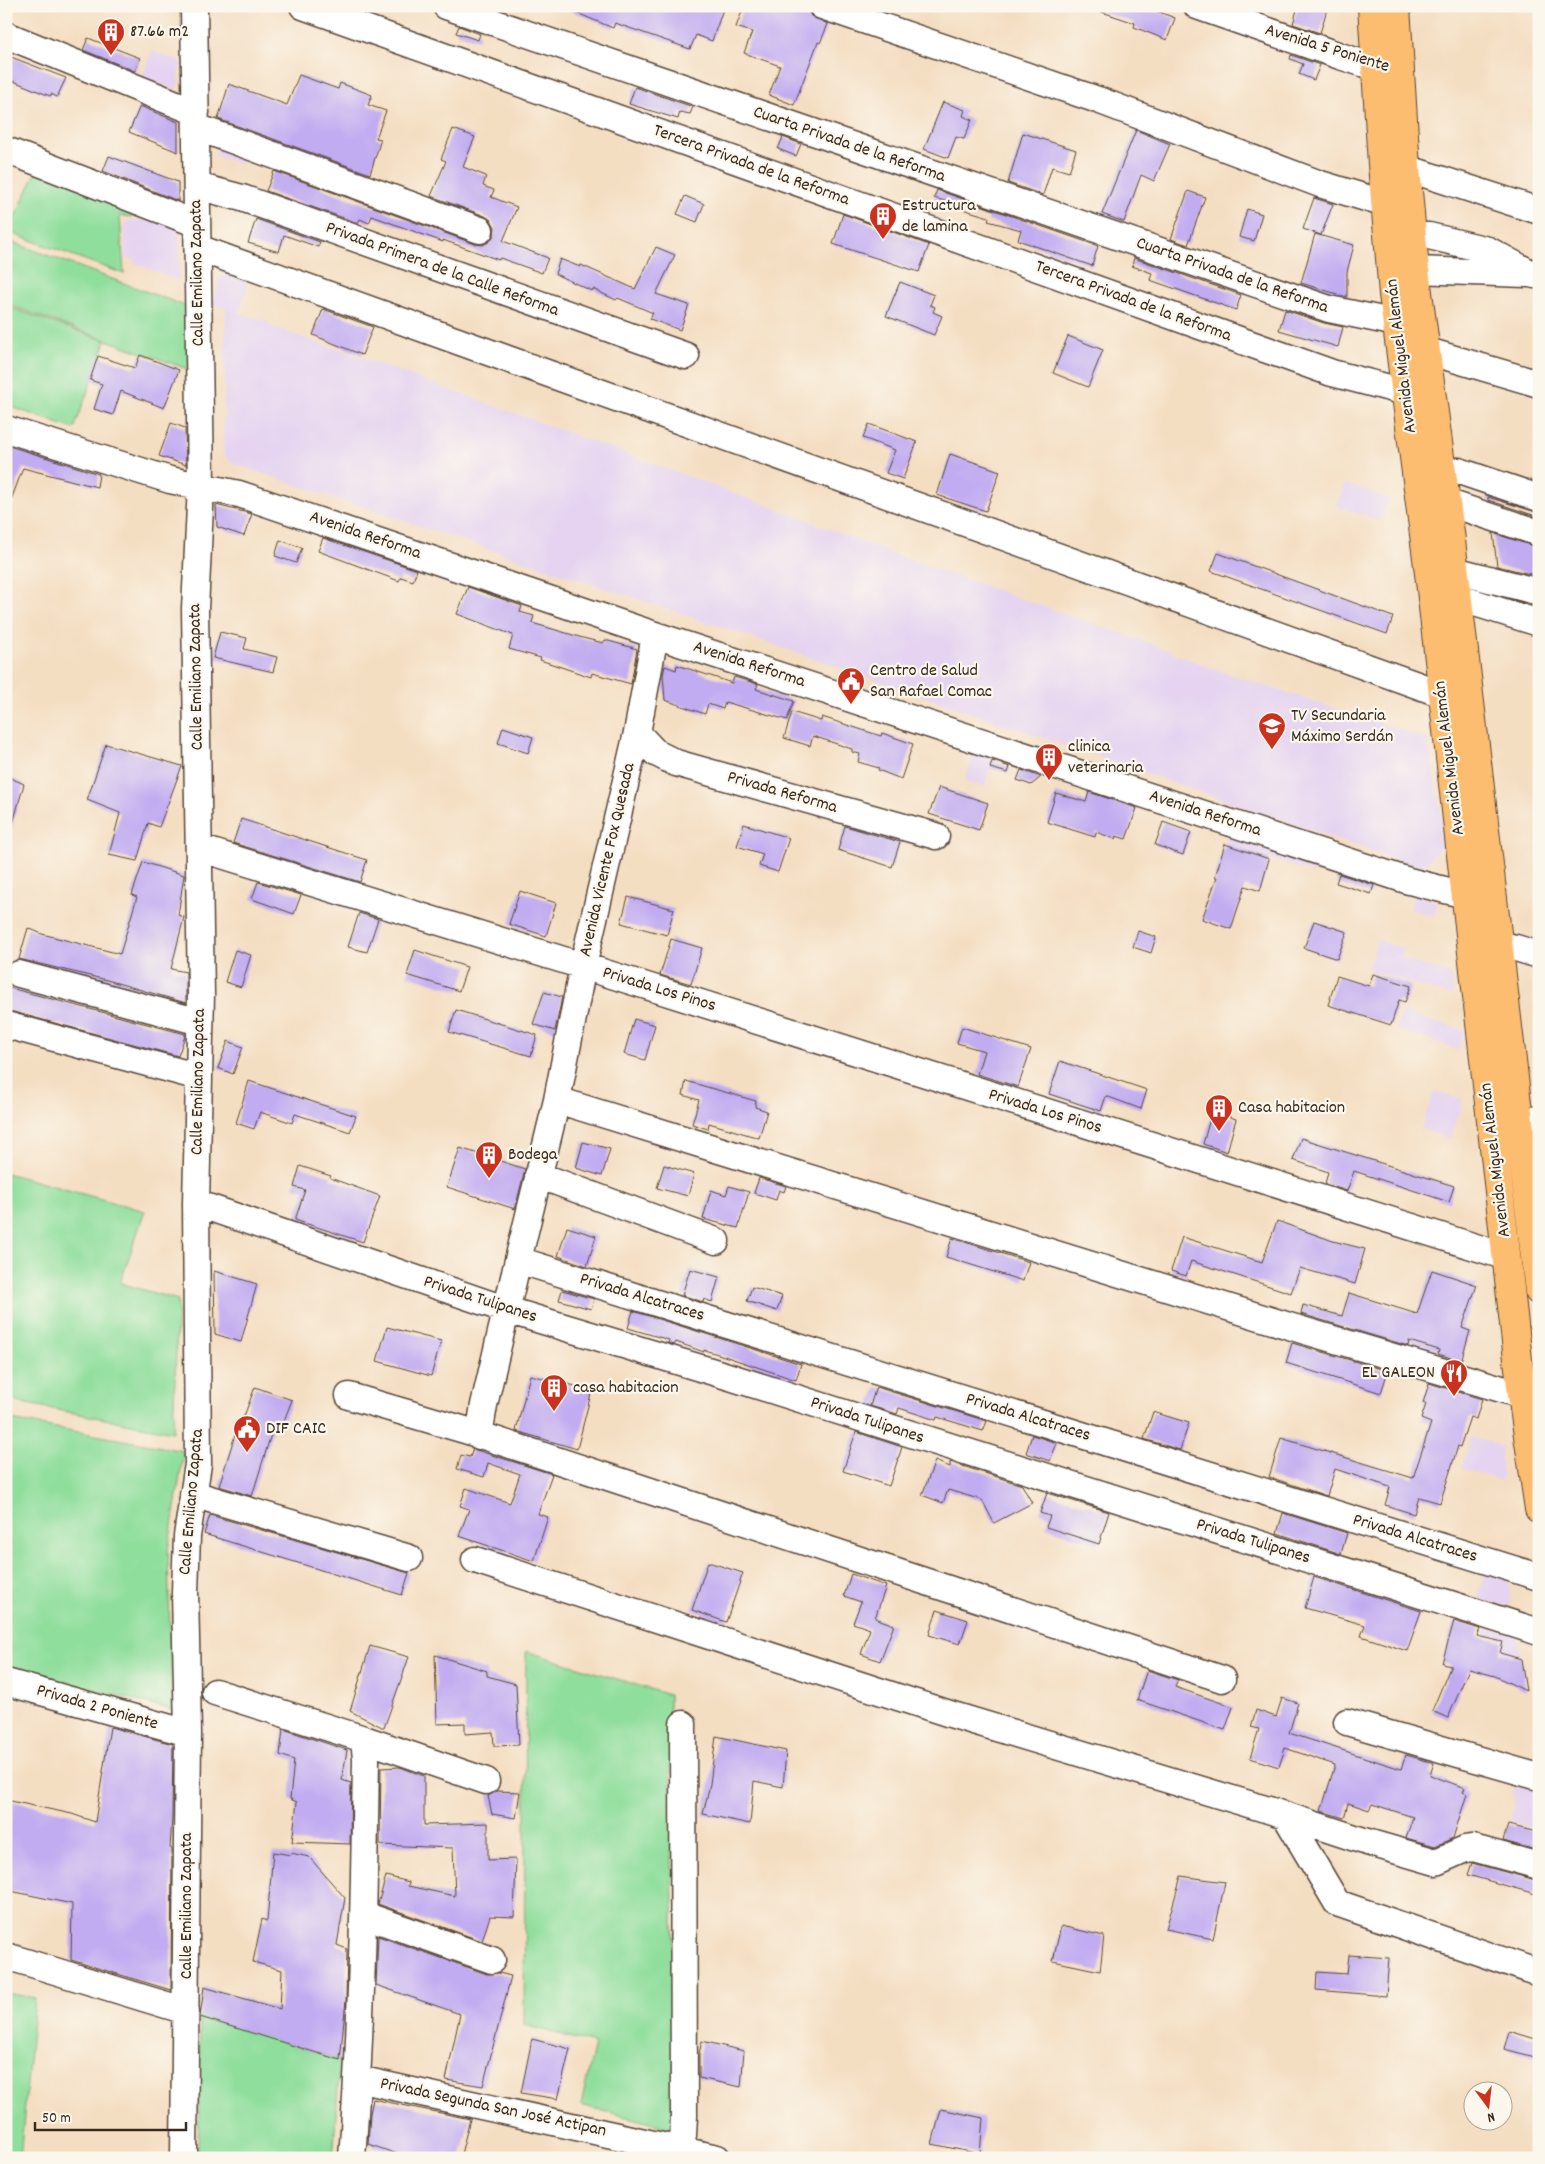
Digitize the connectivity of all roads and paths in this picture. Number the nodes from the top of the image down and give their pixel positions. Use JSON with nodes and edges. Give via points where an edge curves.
{"nodes":[{"id":1,"x":194,"y":6,"type":"edge"},
{"id":2,"x":303,"y":6,"type":"edge"},
{"id":3,"x":446,"y":6,"type":"edge"},
{"id":4,"x":822,"y":6,"type":"edge"},
{"id":5,"x":1197,"y":6,"type":"edge"},
{"id":6,"x":1372,"y":6,"type":"edge"},
{"id":7,"x":1396,"y":6,"type":"edge"},
{"id":8,"x":6,"y":35,"type":"edge"},
{"id":9,"x":1388,"y":69,"type":"junction"},
{"id":10,"x":196,"y":119,"type":"junction"},
{"id":11,"x":6,"y":150,"type":"edge"},
{"id":12,"x":1406,"y":168,"type":"junction"},
{"id":13,"x":197,"y":186,"type":"junction"},
{"id":14,"x":1386,"y":204,"type":"junction"},
{"id":15,"x":1539,"y":211,"type":"edge"},
{"id":16,"x":480,"y":230,"type":"dead end"},
{"id":17,"x":198,"y":236,"type":"junction"},
{"id":18,"x":1412,"y":236,"type":"junction"},
{"id":19,"x":1415,"y":270,"type":"junction"},
{"id":20,"x":1536,"y":276,"type":"edge"},
{"id":21,"x":1397,"y":323,"type":"junction"},
{"id":22,"x":1424,"y":350,"type":"junction"},
{"id":23,"x":686,"y":356,"type":"dead end"},
{"id":24,"x":1539,"y":384,"type":"edge"},
{"id":25,"x":1417,"y":391,"type":"junction"},
{"id":26,"x":6,"y":430,"type":"edge"},
{"id":27,"x":1429,"y":470,"type":"junction"},
{"id":28,"x":201,"y":486,"type":"junction"},
{"id":29,"x":1539,"y":498,"type":"edge"},
{"id":30,"x":1446,"y":502,"type":"junction"},
{"id":31,"x":1539,"y":533,"type":"edge"},
{"id":32,"x":1454,"y":570,"type":"junction"},
{"id":33,"x":1431,"y":589,"type":"junction"},
{"id":34,"x":1539,"y":592,"type":"edge"},
{"id":35,"x":1458,"y":596,"type":"junction"},
{"id":36,"x":1538,"y":620,"type":"edge"},
{"id":37,"x":655,"y":634,"type":"junction"},
{"id":38,"x":1442,"y":694,"type":"junction"},
{"id":39,"x":637,"y":733,"type":"junction"},
{"id":40,"x":936,"y":836,"type":"dead end"},
{"id":41,"x":199,"y":848,"type":"junction"},
{"id":42,"x":1478,"y":897,"type":"junction"},
{"id":43,"x":1470,"y":940,"type":"junction"},
{"id":44,"x":1497,"y":944,"type":"junction"},
{"id":45,"x":1539,"y":955,"type":"edge"},
{"id":46,"x":583,"y":966,"type":"junction"},
{"id":47,"x":19,"y":974,"type":"dead end"},
{"id":48,"x":200,"y":1022,"type":"junction"},
{"id":49,"x":6,"y":1025,"type":"edge"},
{"id":50,"x":199,"y":1077,"type":"junction"},
{"id":51,"x":557,"y":1100,"type":"junction"},
{"id":52,"x":1528,"y":1119,"type":"edge"},
{"id":53,"x":1531,"y":1168,"type":"edge"},
{"id":54,"x":538,"y":1174,"type":"junction"},
{"id":55,"x":196,"y":1203,"type":"junction"},
{"id":56,"x":716,"y":1241,"type":"dead end"},
{"id":57,"x":1507,"y":1257,"type":"junction"},
{"id":58,"x":518,"y":1260,"type":"junction"},
{"id":59,"x":1539,"y":1291,"type":"edge"},
{"id":60,"x":507,"y":1310,"type":"junction"},
{"id":61,"x":1522,"y":1395,"type":"junction"},
{"id":62,"x":349,"y":1396,"type":"dead end"},
{"id":63,"x":479,"y":1436,"type":"junction"},
{"id":64,"x":193,"y":1494,"type":"junction"},
{"id":65,"x":1539,"y":1509,"type":"edge"},
{"id":66,"x":409,"y":1558,"type":"dead end"},
{"id":67,"x":475,"y":1560,"type":"dead end"},
{"id":68,"x":1539,"y":1577,"type":"edge"},
{"id":69,"x":1539,"y":1632,"type":"edge"},
{"id":70,"x":1222,"y":1679,"type":"dead end"},
{"id":71,"x":6,"y":1682,"type":"edge"},
{"id":72,"x":215,"y":1692,"type":"dead end"},
{"id":73,"x":1347,"y":1722,"type":"dead end"},
{"id":74,"x":683,"y":1724,"type":"dead end"},
{"id":75,"x":188,"y":1733,"type":"junction"},
{"id":76,"x":364,"y":1739,"type":"junction"},
{"id":77,"x":1539,"y":1777,"type":"edge"},
{"id":78,"x":486,"y":1781,"type":"dead end"},
{"id":79,"x":1285,"y":1815,"type":"junction"},
{"id":80,"x":1539,"y":1866,"type":"edge"},
{"id":81,"x":364,"y":1915,"type":"junction"},
{"id":82,"x":6,"y":1956,"type":"edge"},
{"id":83,"x":492,"y":1960,"type":"dead end"},
{"id":84,"x":1539,"y":1973,"type":"edge"},
{"id":85,"x":186,"y":2011,"type":"junction"},
{"id":86,"x":358,"y":2079,"type":"junction"},
{"id":87,"x":680,"y":2148,"type":"junction"},
{"id":88,"x":184,"y":2158,"type":"edge"},
{"id":89,"x":352,"y":2158,"type":"edge"},
{"id":90,"x":717,"y":2158,"type":"edge"}],
"edges":[{"from":1,"to":10,"type":"street","name":"Calle Emiliano Zapata"},
{"from":2,"to":25,"type":"street","name":"Tercera Privada de la Reforma","via":[[1322,369]]},
{"from":3,"to":21,"type":"street","name":"Cuarta Privada de la Reforma","via":[[1329,309]]},
{"from":4,"to":14,"type":"street","via":[[1089,97],[1320,184]]},
{"from":5,"to":9,"type":"street","name":"Avenida 5 Poniente"},
{"from":6,"to":9,"type":"main road","name":"Avenida Miguel Alemán"},
{"from":7,"to":9,"type":"main road","name":"Avenida Miguel Alemán"},
{"from":8,"to":10,"type":"street"},
{"from":9,"to":12,"type":"main road","name":"Avenida Miguel Alemán"},
{"from":9,"to":14,"type":"main road","name":"Avenida Miguel Alemán"},
{"from":10,"to":13,"type":"street","name":"Calle Emiliano Zapata"},
{"from":10,"to":16,"type":"street"},
{"from":11,"to":17,"type":"street"},
{"from":12,"to":15,"type":"street"},
{"from":12,"to":18,"type":"main road","name":"Avenida Miguel Alemán"},
{"from":13,"to":17,"type":"street","name":"Calle Emiliano Zapata"},
{"from":13,"to":23,"type":"street","name":"Privada Primera de la Calle Reforma","via":[[242,198]]},
{"from":14,"to":21,"type":"main road","name":"Avenida Miguel Alemán"},
{"from":17,"to":28,"type":"street","name":"Calle Emiliano Zapata"},
{"from":17,"to":38,"type":"street"},
{"from":18,"to":19,"type":"main road","name":"Avenida Miguel Alemán"},
{"from":18,"to":20,"type":"street","via":[[1429,236],[1488,250]]},
{"from":19,"to":20,"type":"street"},
{"from":19,"to":22,"type":"main road","name":"Avenida Miguel Alemán"},
{"from":21,"to":25,"type":"main road","name":"Avenida Miguel Alemán"},
{"from":22,"to":24,"type":"street"},
{"from":22,"to":25,"type":"main road","name":"Avenida Miguel Alemán"},
{"from":25,"to":27,"type":"main road","name":"Avenida Miguel Alemán"},
{"from":26,"to":28,"type":"street","name":"Avenida Reforma","via":[[170,480]]},
{"from":27,"to":29,"type":"street","via":[[1459,470]]},
{"from":27,"to":30,"type":"main road","name":"Avenida Miguel Alemán"},
{"from":27,"to":33,"type":"main road","name":"Avenida Miguel Alemán"},
{"from":28,"to":37,"type":"street","name":"Avenida Reforma","via":[[239,494]]},
{"from":28,"to":41,"type":"street","name":"Calle Emiliano Zapata","via":[[195,609]]},
{"from":30,"to":31,"type":"street"},
{"from":30,"to":32,"type":"main road","name":"Avenida Miguel Alemán"},
{"from":32,"to":34,"type":"street"},
{"from":32,"to":35,"type":"main road","name":"Avenida Miguel Alemán"},
{"from":33,"to":35,"type":"street"},
{"from":33,"to":38,"type":"main road","name":"Avenida Miguel Alemán"},
{"from":35,"to":36,"type":"street"},
{"from":35,"to":42,"type":"main road","name":"Avenida Miguel Alemán"},
{"from":37,"to":39,"type":"street","name":"Avenida Vicente Fox Quesada"},
{"from":37,"to":42,"type":"street","name":"Avenida Reforma","via":[[1409,881]]},
{"from":38,"to":42,"type":"main road","name":"Avenida Miguel Alemán"},
{"from":39,"to":40,"type":"street","name":"Privada Reforma","via":[[656,753],[676,763]]},
{"from":39,"to":46,"type":"street","name":"Avenida Vicente Fox Quesada"},
{"from":41,"to":46,"type":"street","name":"Privada Los Pinos"},
{"from":41,"to":48,"type":"street","name":"Calle Emiliano Zapata"},
{"from":42,"to":43,"type":"main road","name":"Avenida Miguel Alemán"},
{"from":42,"to":44,"type":"main road","name":"Avenida Miguel Alemán"},
{"from":43,"to":44,"type":"street"},
{"from":43,"to":57,"type":"main road","name":"Avenida Miguel Alemán"},
{"from":44,"to":45,"type":"street"},
{"from":44,"to":52,"type":"main road","name":"Avenida Miguel Alemán"},
{"from":46,"to":51,"type":"street","name":"Avenida Vicente Fox Quesada"},
{"from":46,"to":57,"type":"street","name":"Privada Los Pinos"},
{"from":47,"to":48,"type":"street"},
{"from":48,"to":50,"type":"street","name":"Calle Emiliano Zapata"},
{"from":49,"to":50,"type":"street"},
{"from":50,"to":55,"type":"street","name":"Calle Emiliano Zapata"},
{"from":51,"to":54,"type":"street","name":"Avenida Vicente Fox Quesada"},
{"from":51,"to":61,"type":"street"},
{"from":52,"to":53,"type":"main road","name":"Avenida Miguel Alemán"},
{"from":53,"to":59,"type":"main road","name":"Avenida Miguel Alemán"},
{"from":54,"to":56,"type":"street"},
{"from":54,"to":58,"type":"street","name":"Avenida Vicente Fox Quesada"},
{"from":55,"to":60,"type":"street","name":"Privada Tulipanes"},
{"from":55,"to":64,"type":"street","name":"Calle Emiliano Zapata","via":[[198,1464]]},
{"from":57,"to":61,"type":"main road","name":"Avenida Miguel Alemán"},
{"from":58,"to":60,"type":"street","name":"Avenida Vicente Fox Quesada"},
{"from":58,"to":68,"type":"street","name":"Privada Alcatraces"},
{"from":60,"to":63,"type":"street","name":"Avenida Vicente Fox Quesada"},
{"from":60,"to":69,"type":"street","name":"Privada Tulipanes","via":[[727,1376]]},
{"from":61,"to":65,"type":"main road","name":"Avenida Miguel Alemán"},
{"from":62,"to":63,"type":"street"},
{"from":63,"to":70,"type":"street"},
{"from":64,"to":66,"type":"street"},
{"from":64,"to":75,"type":"street","name":"Calle Emiliano Zapata","via":[[187,1536],[185,1592]]},
{"from":67,"to":79,"type":"street","via":[[950,1714]]},
{"from":71,"to":75,"type":"street","name":"Privada 2 Poniente"},
{"from":72,"to":76,"type":"street"},
{"from":73,"to":77,"type":"street"},
{"from":74,"to":87,"type":"street","via":[[684,2116]]},
{"from":75,"to":85,"type":"street","name":"Calle Emiliano Zapata"},
{"from":76,"to":78,"type":"street"},
{"from":76,"to":81,"type":"street"},
{"from":79,"to":80,"type":"street","via":[[1436,1862],[1473,1848]]},
{"from":79,"to":84,"type":"street","via":[[1337,1903]]},
{"from":81,"to":83,"type":"street"},
{"from":81,"to":86,"type":"street"},
{"from":82,"to":85,"type":"street"},
{"from":85,"to":88,"type":"street","name":"Calle Emiliano Zapata"},
{"from":86,"to":87,"type":"street","name":"Privada Segunda San José Actipan"},
{"from":86,"to":89,"type":"street"},
{"from":87,"to":90,"type":"street","name":"Privada Segunda San José Actipan"}]}
